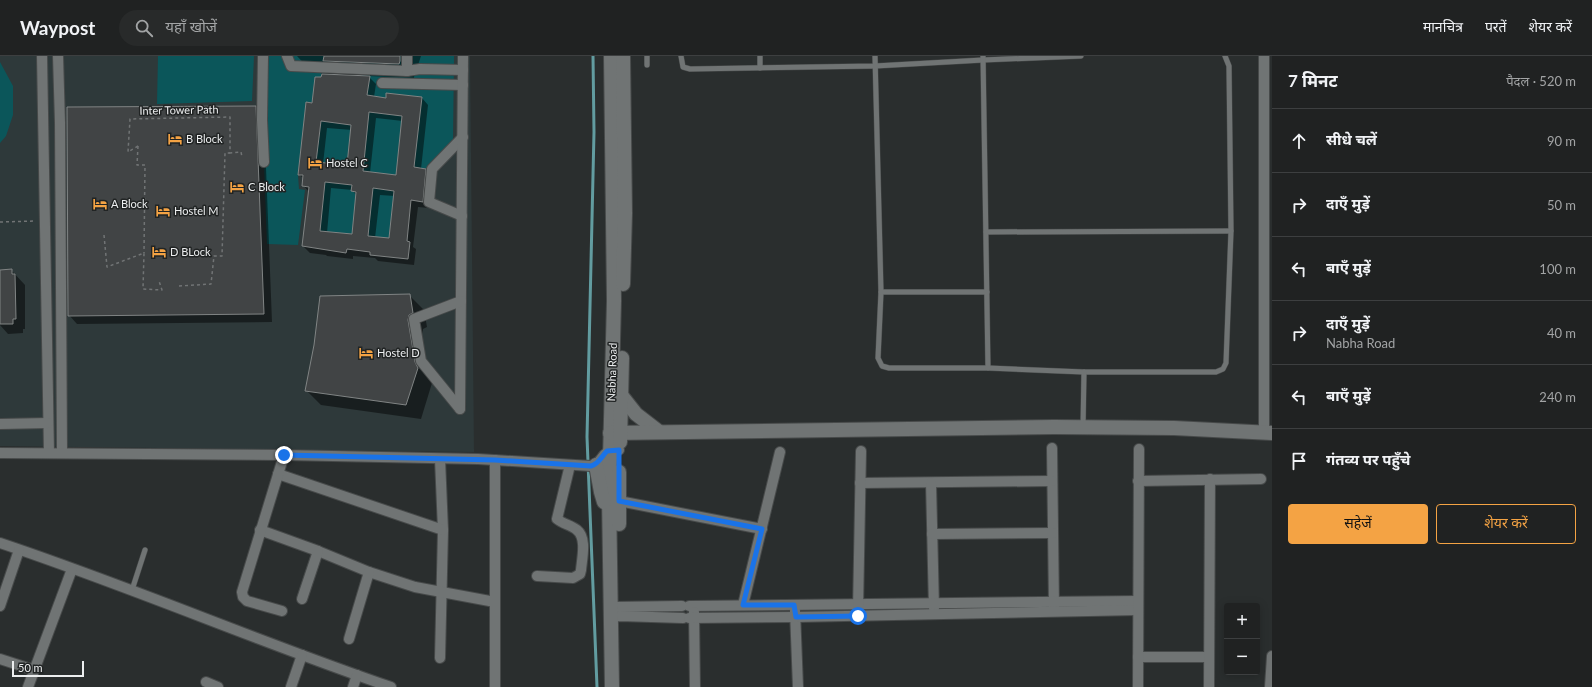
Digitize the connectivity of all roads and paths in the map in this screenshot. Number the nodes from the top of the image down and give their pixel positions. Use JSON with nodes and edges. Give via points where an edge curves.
{"nodes":[{"id":1,"x":42,"y":56,"type":"edge"},
{"id":2,"x":58,"y":56,"type":"edge"},
{"id":3,"x":263,"y":56,"type":"edge"},
{"id":4,"x":287,"y":56,"type":"edge"},
{"id":5,"x":407,"y":56,"type":"edge"},
{"id":6,"x":463,"y":56,"type":"edge"},
{"id":7,"x":611,"y":56,"type":"edge"},
{"id":8,"x":623,"y":56,"type":"edge"},
{"id":9,"x":647,"y":56,"type":"edge"},
{"id":10,"x":681,"y":56,"type":"edge"},
{"id":11,"x":760,"y":56,"type":"edge"},
{"id":12,"x":875,"y":56,"type":"edge"},
{"id":13,"x":1081,"y":56,"type":"edge"},
{"id":14,"x":1225,"y":56,"type":"edge"},
{"id":15,"x":1264,"y":56,"type":"edge"},
{"id":16,"x":983,"y":58,"type":"edge"},
{"id":17,"x":647,"y":65,"type":"dead end"},
{"id":18,"x":875,"y":66,"type":"junction"},
{"id":19,"x":760,"y":68,"type":"junction"},
{"id":20,"x":463,"y":70,"type":"junction"},
{"id":21,"x":408,"y":71,"type":"junction"},
{"id":22,"x":382,"y":83,"type":"dead end"},
{"id":23,"x":463,"y":85,"type":"junction"},
{"id":24,"x":463,"y":137,"type":"junction"},
{"id":25,"x":230,"y":153,"type":"junction"},
{"id":26,"x":242,"y":158,"type":"dead end"},
{"id":27,"x":264,"y":162,"type":"dead end"},
{"id":28,"x":462,"y":216,"type":"junction"},
{"id":29,"x":60,"y":220,"type":"junction"},
{"id":30,"x":45,"y":221,"type":"junction"},
{"id":31,"x":0,"y":222,"type":"edge"},
{"id":32,"x":1231,"y":231,"type":"junction"},
{"id":33,"x":986,"y":232,"type":"junction"},
{"id":34,"x":104,"y":235,"type":"dead end"},
{"id":35,"x":619,"y":239,"type":"junction"},
{"id":36,"x":144,"y":253,"type":"junction"},
{"id":37,"x":159,"y":281,"type":"dead end"},
{"id":38,"x":179,"y":286,"type":"dead end"},
{"id":39,"x":881,"y":292,"type":"junction"},
{"id":40,"x":987,"y":292,"type":"junction"},
{"id":41,"x":461,"y":301,"type":"junction"},
{"id":42,"x":988,"y":368,"type":"junction"},
{"id":43,"x":1084,"y":372,"type":"junction"},
{"id":44,"x":621,"y":396,"type":"junction"},
{"id":45,"x":48,"y":423,"type":"junction"},
{"id":46,"x":0,"y":424,"type":"edge"},
{"id":47,"x":1083,"y":427,"type":"junction"},
{"id":48,"x":658,"y":431,"type":"junction"},
{"id":49,"x":615,"y":433,"type":"junction"},
{"id":50,"x":1268,"y":433,"type":"edge"},
{"id":51,"x":1052,"y":448,"type":"dead end"},
{"id":52,"x":1139,"y":449,"type":"dead end"},
{"id":53,"x":615,"y":450,"type":"junction"},
{"id":54,"x":780,"y":452,"type":"dead end"},
{"id":55,"x":860,"y":452,"type":"dead end"},
{"id":56,"x":0,"y":453,"type":"edge"},
{"id":57,"x":49,"y":453,"type":"junction"},
{"id":58,"x":62,"y":453,"type":"junction"},
{"id":59,"x":284,"y":455,"type":"junction"},
{"id":60,"x":440,"y":459,"type":"junction"},
{"id":61,"x":495,"y":460,"type":"junction"},
{"id":62,"x":570,"y":465,"type":"junction"},
{"id":63,"x":591,"y":466,"type":"junction"},
{"id":64,"x":278,"y":474,"type":"junction"},
{"id":65,"x":1210,"y":479,"type":"junction"},
{"id":66,"x":1261,"y":479,"type":"dead end"},
{"id":67,"x":1138,"y":481,"type":"junction"},
{"id":68,"x":1052,"y":482,"type":"junction"},
{"id":69,"x":860,"y":483,"type":"junction"},
{"id":70,"x":931,"y":483,"type":"junction"},
{"id":71,"x":614,"y":506,"type":"junction"},
{"id":72,"x":762,"y":529,"type":"junction"},
{"id":73,"x":260,"y":530,"type":"junction"},
{"id":74,"x":443,"y":530,"type":"junction"},
{"id":75,"x":932,"y":534,"type":"junction"},
{"id":76,"x":1053,"y":534,"type":"junction"},
{"id":77,"x":0,"y":543,"type":"edge"},
{"id":78,"x":19,"y":550,"type":"junction"},
{"id":79,"x":145,"y":550,"type":"dead end"},
{"id":80,"x":318,"y":550,"type":"junction"},
{"id":81,"x":72,"y":569,"type":"junction"},
{"id":82,"x":369,"y":572,"type":"junction"},
{"id":83,"x":537,"y":576,"type":"dead end"},
{"id":84,"x":132,"y":590,"type":"junction"},
{"id":85,"x":441,"y":592,"type":"junction"},
{"id":86,"x":302,"y":599,"type":"dead end"},
{"id":87,"x":495,"y":602,"type":"junction"},
{"id":88,"x":934,"y":602,"type":"junction"},
{"id":89,"x":858,"y":604,"type":"junction"},
{"id":90,"x":743,"y":605,"type":"junction"},
{"id":91,"x":794,"y":605,"type":"junction"},
{"id":92,"x":1137,"y":605,"type":"junction"},
{"id":93,"x":0,"y":606,"type":"edge"},
{"id":94,"x":688,"y":606,"type":"junction"},
{"id":95,"x":1054,"y":606,"type":"junction"},
{"id":96,"x":282,"y":610,"type":"dead end"},
{"id":97,"x":616,"y":612,"type":"junction"},
{"id":98,"x":934,"y":614,"type":"junction"},
{"id":99,"x":858,"y":616,"type":"junction"},
{"id":100,"x":796,"y":617,"type":"junction"},
{"id":101,"x":689,"y":618,"type":"junction"},
{"id":102,"x":349,"y":639,"type":"dead end"},
{"id":103,"x":302,"y":655,"type":"junction"},
{"id":104,"x":1272,"y":656,"type":"edge"},
{"id":105,"x":1138,"y":657,"type":"junction"},
{"id":106,"x":1209,"y":657,"type":"junction"},
{"id":107,"x":440,"y":658,"type":"dead end"},
{"id":108,"x":0,"y":659,"type":"edge"},
{"id":109,"x":34,"y":670,"type":"junction"},
{"id":110,"x":357,"y":675,"type":"junction"},
{"id":111,"x":206,"y":682,"type":"dead end"},
{"id":112,"x":1270,"y":684,"type":"edge"},
{"id":113,"x":28,"y":687,"type":"edge"},
{"id":114,"x":218,"y":687,"type":"edge"},
{"id":115,"x":291,"y":687,"type":"edge"},
{"id":116,"x":353,"y":687,"type":"edge"},
{"id":117,"x":391,"y":687,"type":"edge"},
{"id":118,"x":494,"y":687,"type":"edge"},
{"id":119,"x":612,"y":687,"type":"edge"},
{"id":120,"x":622,"y":687,"type":"edge"},
{"id":121,"x":695,"y":687,"type":"edge"},
{"id":122,"x":798,"y":687,"type":"edge"},
{"id":123,"x":1138,"y":687,"type":"edge"},
{"id":124,"x":1209,"y":687,"type":"edge"}],
"edges":[{"from":1,"to":30,"type":"street"},
{"from":2,"to":29,"type":"street"},
{"from":3,"to":27,"type":"street"},
{"from":4,"to":21,"type":"street","via":[[291,66]]},
{"from":5,"to":21,"type":"street"},
{"from":6,"to":20,"type":"street"},
{"from":7,"to":35,"type":"main road","name":"Nabha Road"},
{"from":8,"to":35,"type":"main road","name":"Nabha Road"},
{"from":9,"to":17,"type":"lane"},
{"from":10,"to":19,"type":"lane","via":[[683,67],[690,69]]},
{"from":11,"to":19,"type":"lane"},
{"from":12,"to":18,"type":"lane"},
{"from":13,"to":16,"type":"lane"},
{"from":14,"to":32,"type":"lane","via":[[1229,66]]},
{"from":15,"to":50,"type":"street"},
{"from":16,"to":18,"type":"lane"},
{"from":16,"to":33,"type":"lane"},
{"from":18,"to":19,"type":"lane"},
{"from":18,"to":39,"type":"lane"},
{"from":20,"to":21,"type":"street"},
{"from":20,"to":23,"type":"street"},
{"from":22,"to":23,"type":"street"},
{"from":23,"to":24,"type":"street"},
{"from":24,"to":28,"type":"street"},
{"from":24,"to":28,"type":"street","via":[[432,170],[429,202]]},
{"from":25,"to":26,"type":"path","via":[[241,152]]},
{"from":25,"to":36,"type":"path","name":"Inter Tower Path","via":[[230,117],[130,119],[128,152],[138,146],[137,165],[145,165]]},
{"from":25,"to":38,"type":"path","name":"Inter Tower Path","via":[[225,153],[222,256],[214,256],[211,284]]},
{"from":28,"to":41,"type":"street"},
{"from":29,"to":30,"type":"street"},
{"from":29,"to":58,"type":"street"},
{"from":30,"to":31,"type":"path"},
{"from":30,"to":45,"type":"street"},
{"from":32,"to":33,"type":"lane"},
{"from":32,"to":43,"type":"lane","via":[[1226,363],[1223,369],[1216,372]]},
{"from":33,"to":40,"type":"lane"},
{"from":34,"to":36,"type":"path","via":[[107,267]]},
{"from":35,"to":44,"type":"main road","name":"Nabha Road"},
{"from":35,"to":49,"type":"main road","name":"Nabha Road","via":[[614,301]]},
{"from":36,"to":37,"type":"path","name":"Inter Tower Path","via":[[143,289],[162,290]]},
{"from":39,"to":40,"type":"lane"},
{"from":39,"to":42,"type":"lane","via":[[878,358],[882,366]]},
{"from":40,"to":42,"type":"lane"},
{"from":41,"to":41,"type":"street","via":[[461,309],[460,409],[421,361],[414,319]]},
{"from":42,"to":43,"type":"lane"},
{"from":43,"to":47,"type":"lane"},
{"from":44,"to":48,"type":"main road","via":[[636,414]]},
{"from":44,"to":49,"type":"main road","name":"Nabha Road"},
{"from":45,"to":46,"type":"street"},
{"from":45,"to":57,"type":"street"},
{"from":47,"to":48,"type":"main road"},
{"from":47,"to":50,"type":"main road"},
{"from":48,"to":49,"type":"main road"},
{"from":49,"to":53,"type":"main road","name":"Nabha Road"},
{"from":51,"to":68,"type":"street"},
{"from":52,"to":67,"type":"street"},
{"from":53,"to":63,"type":"street","via":[[607,451],[600,461]]},
{"from":53,"to":71,"type":"main road","name":"Nabha Road"},
{"from":54,"to":72,"type":"street"},
{"from":55,"to":69,"type":"street"},
{"from":56,"to":57,"type":"street"},
{"from":57,"to":58,"type":"street"},
{"from":58,"to":59,"type":"street"},
{"from":59,"to":60,"type":"street"},
{"from":59,"to":64,"type":"street"},
{"from":60,"to":61,"type":"street"},
{"from":60,"to":74,"type":"street"},
{"from":61,"to":62,"type":"street"},
{"from":61,"to":87,"type":"street"},
{"from":62,"to":63,"type":"street"},
{"from":62,"to":83,"type":"street","via":[[557,519],[576,529],[581,535],[583,542],[580,574],[573,578]]},
{"from":63,"to":71,"type":"main road","via":[[601,492]]},
{"from":64,"to":73,"type":"street"},
{"from":64,"to":74,"type":"street"},
{"from":65,"to":66,"type":"street"},
{"from":65,"to":67,"type":"street"},
{"from":65,"to":106,"type":"street"},
{"from":67,"to":92,"type":"street"},
{"from":68,"to":70,"type":"street"},
{"from":68,"to":76,"type":"street"},
{"from":69,"to":70,"type":"street"},
{"from":69,"to":89,"type":"street"},
{"from":70,"to":75,"type":"street"},
{"from":71,"to":72,"type":"street"},
{"from":71,"to":97,"type":"main road","name":"Nabha Road"},
{"from":72,"to":90,"type":"street"},
{"from":73,"to":80,"type":"street"},
{"from":73,"to":96,"type":"street","via":[[242,592],[243,597]]},
{"from":74,"to":85,"type":"street"},
{"from":75,"to":76,"type":"street"},
{"from":75,"to":88,"type":"street"},
{"from":76,"to":95,"type":"street"},
{"from":77,"to":78,"type":"street"},
{"from":78,"to":81,"type":"street"},
{"from":78,"to":93,"type":"street"},
{"from":79,"to":84,"type":"lane"},
{"from":80,"to":82,"type":"street"},
{"from":80,"to":86,"type":"street"},
{"from":81,"to":84,"type":"street"},
{"from":81,"to":109,"type":"street"},
{"from":82,"to":85,"type":"street"},
{"from":82,"to":102,"type":"street"},
{"from":84,"to":103,"type":"street"},
{"from":85,"to":87,"type":"street"},
{"from":85,"to":107,"type":"street"},
{"from":87,"to":118,"type":"street"},
{"from":88,"to":89,"type":"street"},
{"from":88,"to":95,"type":"street"},
{"from":88,"to":98,"type":"street"},
{"from":89,"to":91,"type":"street"},
{"from":89,"to":99,"type":"street"},
{"from":90,"to":91,"type":"street"},
{"from":90,"to":94,"type":"street"},
{"from":91,"to":100,"type":"street"},
{"from":92,"to":95,"type":"street"},
{"from":92,"to":105,"type":"street"},
{"from":94,"to":97,"type":"street"},
{"from":94,"to":101,"type":"street"},
{"from":95,"to":98,"type":"street"},
{"from":97,"to":101,"type":"street"},
{"from":97,"to":119,"type":"main road","name":"Nabha Road"},
{"from":97,"to":120,"type":"main road","name":"Nabha Road"},
{"from":98,"to":99,"type":"street"},
{"from":99,"to":100,"type":"street"},
{"from":100,"to":101,"type":"street"},
{"from":100,"to":122,"type":"street"},
{"from":101,"to":121,"type":"street"},
{"from":103,"to":110,"type":"street"},
{"from":103,"to":115,"type":"street"},
{"from":104,"to":112,"type":"street"},
{"from":105,"to":106,"type":"street"},
{"from":105,"to":123,"type":"street"},
{"from":106,"to":124,"type":"street"},
{"from":108,"to":109,"type":"street"},
{"from":109,"to":113,"type":"street"},
{"from":110,"to":116,"type":"street"},
{"from":110,"to":117,"type":"street"},
{"from":111,"to":114,"type":"street"}]}
